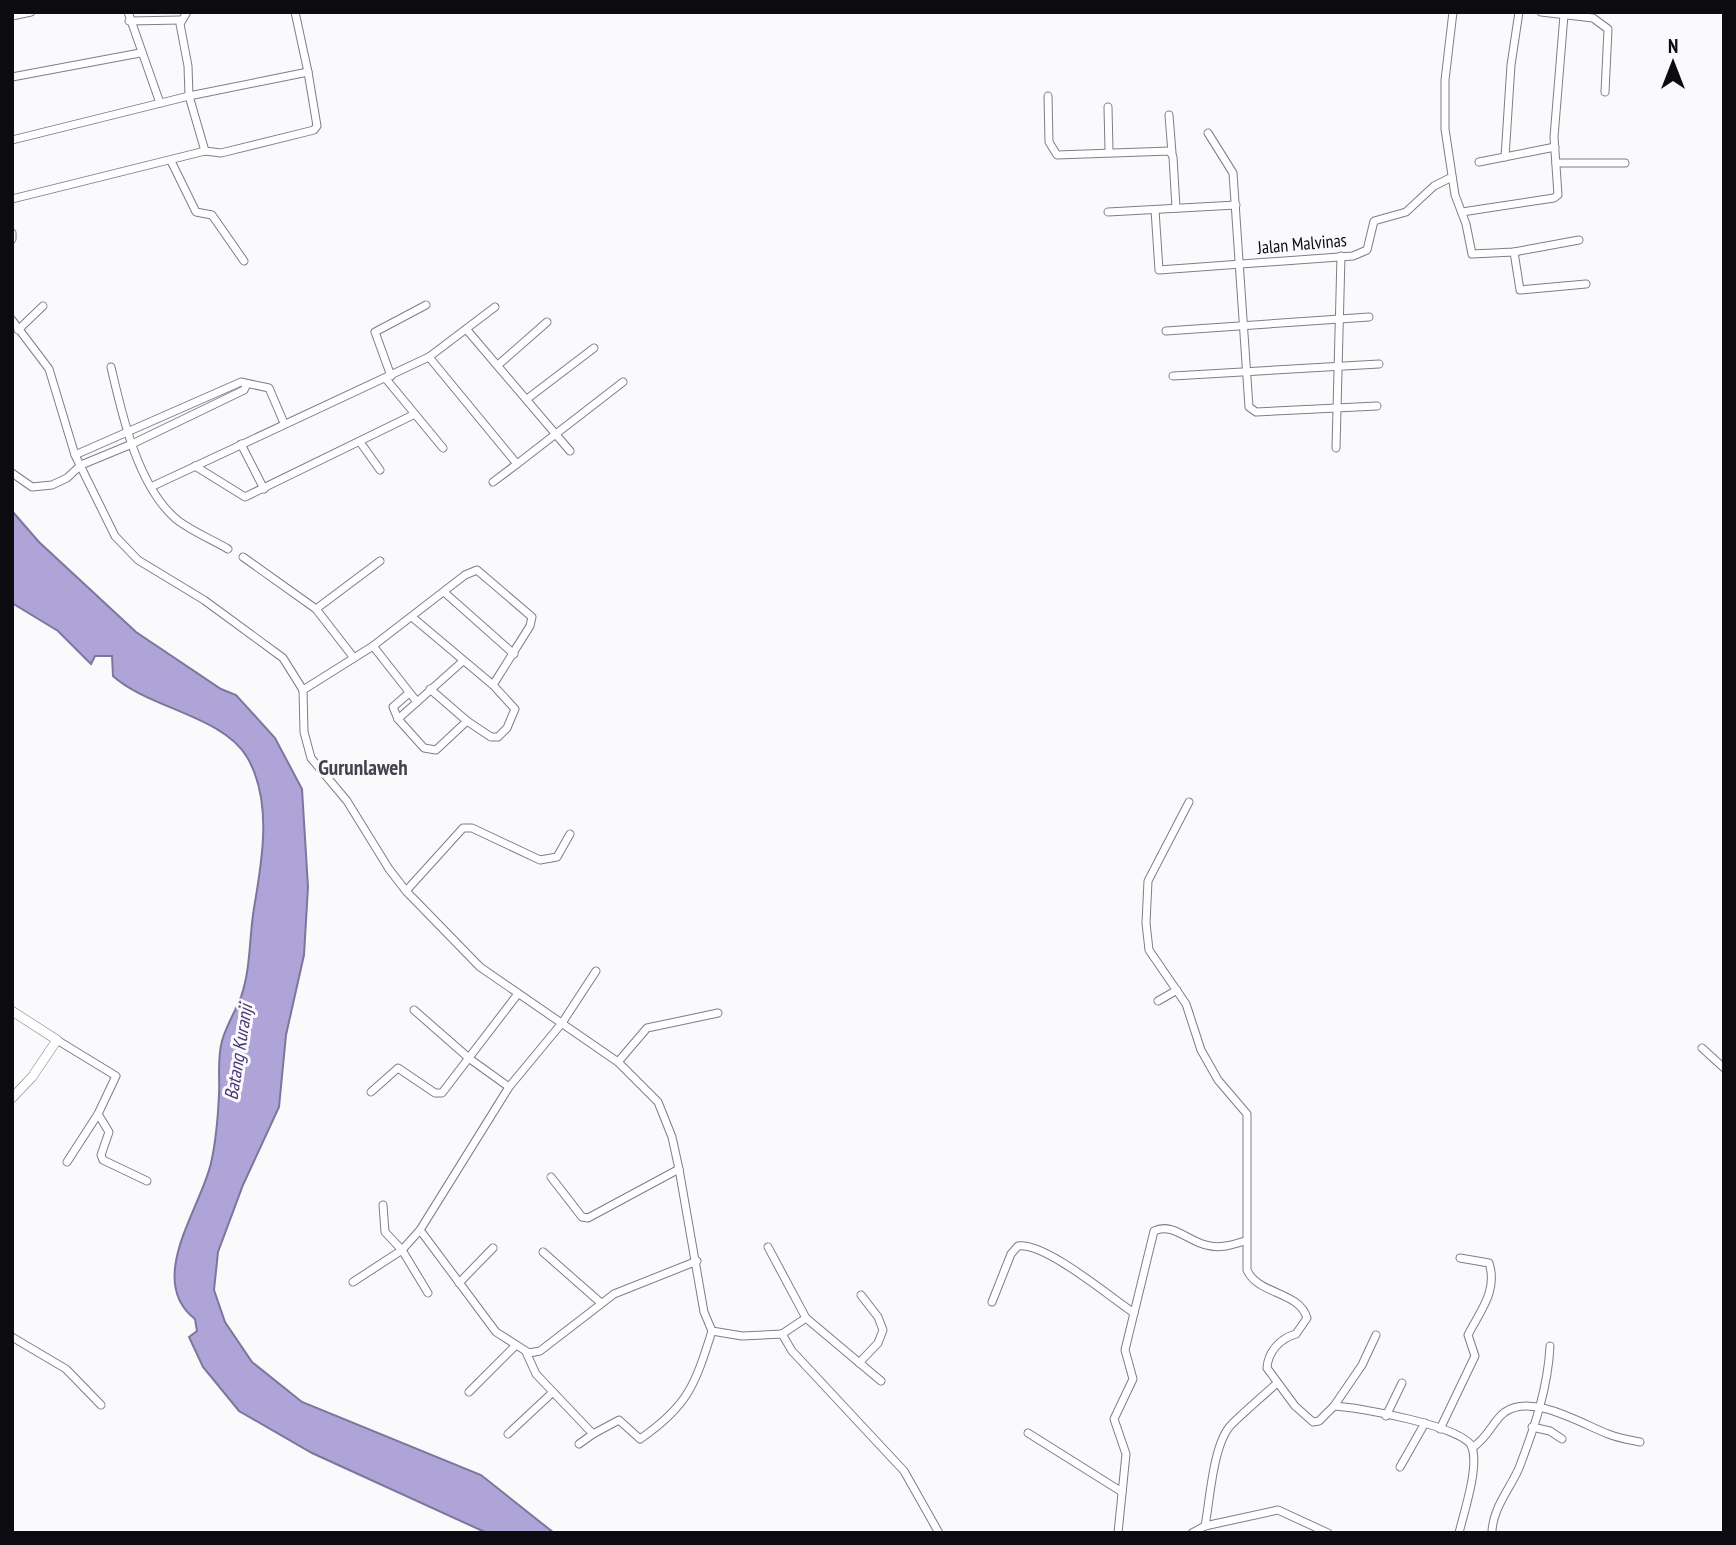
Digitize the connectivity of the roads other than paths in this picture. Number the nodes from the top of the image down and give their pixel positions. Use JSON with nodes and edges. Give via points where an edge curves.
{"nodes":[{"id":1,"x":31,"y":12,"type":"edge"},
{"id":2,"x":187,"y":12,"type":"edge"},
{"id":3,"x":295,"y":12,"type":"edge"},
{"id":4,"x":1453,"y":12,"type":"edge"},
{"id":5,"x":1519,"y":12,"type":"edge"},
{"id":6,"x":1541,"y":12,"type":"edge"},
{"id":7,"x":1581,"y":14,"type":"edge"},
{"id":8,"x":1564,"y":15,"type":"junction"},
{"id":9,"x":12,"y":16,"type":"edge"},
{"id":10,"x":128,"y":17,"type":"edge"},
{"id":11,"x":181,"y":20,"type":"junction"},
{"id":12,"x":140,"y":53,"type":"junction"},
{"id":13,"x":308,"y":72,"type":"junction"},
{"id":14,"x":12,"y":76,"type":"edge"},
{"id":15,"x":1605,"y":92,"type":"dead end"},
{"id":16,"x":189,"y":96,"type":"junction"},
{"id":17,"x":1048,"y":96,"type":"dead end"},
{"id":18,"x":160,"y":103,"type":"junction"},
{"id":19,"x":1108,"y":107,"type":"dead end"},
{"id":20,"x":1169,"y":115,"type":"dead end"},
{"id":21,"x":1208,"y":133,"type":"dead end"},
{"id":22,"x":12,"y":140,"type":"edge"},
{"id":23,"x":1555,"y":147,"type":"junction"},
{"id":24,"x":205,"y":151,"type":"junction"},
{"id":25,"x":1110,"y":151,"type":"junction"},
{"id":26,"x":1172,"y":154,"type":"junction"},
{"id":27,"x":1505,"y":157,"type":"junction"},
{"id":28,"x":171,"y":161,"type":"junction"},
{"id":29,"x":1479,"y":162,"type":"dead end"},
{"id":30,"x":1556,"y":163,"type":"junction"},
{"id":31,"x":1625,"y":163,"type":"dead end"},
{"id":32,"x":1452,"y":177,"type":"junction"},
{"id":33,"x":12,"y":200,"type":"edge"},
{"id":34,"x":1236,"y":205,"type":"junction"},
{"id":35,"x":1176,"y":208,"type":"junction"},
{"id":36,"x":1155,"y":210,"type":"junction"},
{"id":37,"x":1108,"y":212,"type":"dead end"},
{"id":38,"x":1462,"y":212,"type":"junction"},
{"id":39,"x":12,"y":233,"type":"edge"},
{"id":40,"x":12,"y":239,"type":"edge"},
{"id":41,"x":1579,"y":240,"type":"dead end"},
{"id":42,"x":1514,"y":251,"type":"junction"},
{"id":43,"x":1341,"y":257,"type":"junction"},
{"id":44,"x":244,"y":261,"type":"dead end"},
{"id":45,"x":1241,"y":265,"type":"junction"},
{"id":46,"x":1586,"y":284,"type":"dead end"},
{"id":47,"x":426,"y":305,"type":"dead end"},
{"id":48,"x":43,"y":306,"type":"dead end"},
{"id":49,"x":495,"y":307,"type":"dead end"},
{"id":50,"x":1339,"y":317,"type":"junction"},
{"id":51,"x":1369,"y":317,"type":"dead end"},
{"id":52,"x":12,"y":320,"type":"edge"},
{"id":53,"x":547,"y":322,"type":"dead end"},
{"id":54,"x":1244,"y":327,"type":"junction"},
{"id":55,"x":18,"y":330,"type":"junction"},
{"id":56,"x":467,"y":330,"type":"junction"},
{"id":57,"x":1166,"y":331,"type":"dead end"},
{"id":58,"x":594,"y":348,"type":"dead end"},
{"id":59,"x":429,"y":357,"type":"junction"},
{"id":60,"x":1379,"y":364,"type":"dead end"},
{"id":61,"x":498,"y":365,"type":"junction"},
{"id":62,"x":1338,"y":366,"type":"junction"},
{"id":63,"x":111,"y":367,"type":"dead end"},
{"id":64,"x":1247,"y":370,"type":"junction"},
{"id":65,"x":1173,"y":376,"type":"dead end"},
{"id":66,"x":389,"y":377,"type":"junction"},
{"id":67,"x":623,"y":382,"type":"dead end"},
{"id":68,"x":246,"y":386,"type":"junction"},
{"id":69,"x":527,"y":398,"type":"junction"},
{"id":70,"x":187,"y":405,"type":"junction"},
{"id":71,"x":1377,"y":406,"type":"dead end"},
{"id":72,"x":1336,"y":407,"type":"junction"},
{"id":73,"x":191,"y":414,"type":"junction"},
{"id":74,"x":413,"y":415,"type":"junction"},
{"id":75,"x":284,"y":423,"type":"junction"},
{"id":76,"x":127,"y":434,"type":"junction"},
{"id":77,"x":555,"y":435,"type":"junction"},
{"id":78,"x":360,"y":442,"type":"junction"},
{"id":79,"x":132,"y":444,"type":"junction"},
{"id":80,"x":241,"y":444,"type":"junction"},
{"id":81,"x":443,"y":448,"type":"dead end"},
{"id":82,"x":1336,"y":448,"type":"dead end"},
{"id":83,"x":570,"y":452,"type":"dead end"},
{"id":84,"x":75,"y":454,"type":"junction"},
{"id":85,"x":517,"y":464,"type":"junction"},
{"id":86,"x":81,"y":465,"type":"junction"},
{"id":87,"x":195,"y":466,"type":"junction"},
{"id":88,"x":380,"y":470,"type":"dead end"},
{"id":89,"x":12,"y":474,"type":"edge"},
{"id":90,"x":493,"y":482,"type":"dead end"},
{"id":91,"x":153,"y":486,"type":"junction"},
{"id":92,"x":264,"y":489,"type":"junction"},
{"id":93,"x":228,"y":549,"type":"dead end"},
{"id":94,"x":243,"y":557,"type":"dead end"},
{"id":95,"x":380,"y":561,"type":"dead end"},
{"id":96,"x":444,"y":592,"type":"junction"},
{"id":97,"x":316,"y":609,"type":"junction"},
{"id":98,"x":412,"y":617,"type":"junction"},
{"id":99,"x":373,"y":646,"type":"junction"},
{"id":100,"x":514,"y":654,"type":"junction"},
{"id":101,"x":354,"y":658,"type":"junction"},
{"id":102,"x":463,"y":661,"type":"junction"},
{"id":103,"x":493,"y":685,"type":"junction"},
{"id":104,"x":430,"y":689,"type":"junction"},
{"id":105,"x":303,"y":690,"type":"junction"},
{"id":106,"x":409,"y":694,"type":"junction"},
{"id":107,"x":417,"y":702,"type":"junction"},
{"id":108,"x":398,"y":719,"type":"junction"},
{"id":109,"x":467,"y":722,"type":"junction"},
{"id":110,"x":1189,"y":802,"type":"dead end"},
{"id":111,"x":570,"y":834,"type":"dead end"},
{"id":112,"x":406,"y":891,"type":"junction"},
{"id":113,"x":596,"y":971,"type":"dead end"},
{"id":114,"x":1177,"y":990,"type":"junction"},
{"id":115,"x":517,"y":995,"type":"junction"},
{"id":116,"x":1158,"y":1001,"type":"dead end"},
{"id":117,"x":414,"y":1010,"type":"dead end"},
{"id":118,"x":12,"y":1011,"type":"edge"},
{"id":119,"x":718,"y":1013,"type":"dead end"},
{"id":120,"x":562,"y":1023,"type":"junction"},
{"id":121,"x":56,"y":1038,"type":"junction"},
{"id":122,"x":1702,"y":1048,"type":"dead end"},
{"id":123,"x":470,"y":1059,"type":"junction"},
{"id":124,"x":618,"y":1062,"type":"junction"},
{"id":125,"x":1724,"y":1068,"type":"edge"},
{"id":126,"x":509,"y":1087,"type":"junction"},
{"id":127,"x":371,"y":1092,"type":"dead end"},
{"id":128,"x":12,"y":1098,"type":"edge"},
{"id":129,"x":98,"y":1114,"type":"junction"},
{"id":130,"x":67,"y":1162,"type":"dead end"},
{"id":131,"x":679,"y":1169,"type":"junction"},
{"id":132,"x":551,"y":1177,"type":"dead end"},
{"id":133,"x":146,"y":1181,"type":"dead end"},
{"id":134,"x":383,"y":1205,"type":"dead end"},
{"id":135,"x":421,"y":1230,"type":"junction"},
{"id":136,"x":1245,"y":1241,"type":"junction"},
{"id":137,"x":768,"y":1247,"type":"dead end"},
{"id":138,"x":493,"y":1248,"type":"dead end"},
{"id":139,"x":402,"y":1250,"type":"junction"},
{"id":140,"x":543,"y":1252,"type":"dead end"},
{"id":141,"x":1460,"y":1258,"type":"dead end"},
{"id":142,"x":696,"y":1261,"type":"junction"},
{"id":143,"x":353,"y":1282,"type":"dead end"},
{"id":144,"x":459,"y":1283,"type":"junction"},
{"id":145,"x":428,"y":1293,"type":"dead end"},
{"id":146,"x":860,"y":1295,"type":"dead end"},
{"id":147,"x":992,"y":1302,"type":"dead end"},
{"id":148,"x":601,"y":1303,"type":"junction"},
{"id":149,"x":1134,"y":1313,"type":"junction"},
{"id":150,"x":806,"y":1318,"type":"junction"},
{"id":151,"x":712,"y":1331,"type":"junction"},
{"id":152,"x":782,"y":1334,"type":"junction"},
{"id":153,"x":1376,"y":1335,"type":"dead end"},
{"id":154,"x":12,"y":1337,"type":"edge"},
{"id":155,"x":515,"y":1346,"type":"junction"},
{"id":156,"x":1550,"y":1346,"type":"dead end"},
{"id":157,"x":526,"y":1352,"type":"junction"},
{"id":158,"x":859,"y":1363,"type":"junction"},
{"id":159,"x":881,"y":1381,"type":"dead end"},
{"id":160,"x":1277,"y":1383,"type":"junction"},
{"id":161,"x":1402,"y":1383,"type":"dead end"},
{"id":162,"x":470,"y":1392,"type":"dead end"},
{"id":163,"x":553,"y":1392,"type":"junction"},
{"id":164,"x":101,"y":1405,"type":"dead end"},
{"id":165,"x":1334,"y":1406,"type":"junction"},
{"id":166,"x":1538,"y":1410,"type":"junction"},
{"id":167,"x":1386,"y":1416,"type":"junction"},
{"id":168,"x":1425,"y":1423,"type":"junction"},
{"id":169,"x":1532,"y":1427,"type":"junction"},
{"id":170,"x":1440,"y":1429,"type":"junction"},
{"id":171,"x":1028,"y":1433,"type":"dead end"},
{"id":172,"x":508,"y":1434,"type":"dead end"},
{"id":173,"x":593,"y":1434,"type":"junction"},
{"id":174,"x":1562,"y":1439,"type":"dead end"},
{"id":175,"x":1640,"y":1443,"type":"dead end"},
{"id":176,"x":579,"y":1444,"type":"dead end"},
{"id":177,"x":1472,"y":1448,"type":"junction"},
{"id":178,"x":1401,"y":1467,"type":"dead end"},
{"id":179,"x":1122,"y":1492,"type":"junction"},
{"id":180,"x":1205,"y":1526,"type":"junction"},
{"id":181,"x":939,"y":1533,"type":"edge"},
{"id":182,"x":1118,"y":1533,"type":"edge"},
{"id":183,"x":1192,"y":1533,"type":"edge"},
{"id":184,"x":1328,"y":1533,"type":"edge"},
{"id":185,"x":1459,"y":1533,"type":"edge"},
{"id":186,"x":1492,"y":1533,"type":"edge"}],
"edges":[{"from":1,"to":9,"type":"street"},
{"from":2,"to":11,"type":"street"},
{"from":3,"to":13,"type":"street"},
{"from":4,"to":32,"type":"street","via":[[1444,110]]},
{"from":5,"to":27,"type":"street"},
{"from":6,"to":8,"type":"street"},
{"from":7,"to":8,"type":"street"},
{"from":7,"to":15,"type":"street","via":[[1608,29]]},
{"from":8,"to":23,"type":"street"},
{"from":10,"to":11,"type":"street"},
{"from":10,"to":12,"type":"street"},
{"from":11,"to":16,"type":"street"},
{"from":12,"to":14,"type":"street"},
{"from":12,"to":18,"type":"street"},
{"from":13,"to":16,"type":"street"},
{"from":13,"to":24,"type":"street","via":[[314,130],[221,153]]},
{"from":16,"to":18,"type":"street"},
{"from":16,"to":24,"type":"street"},
{"from":17,"to":25,"type":"street","via":[[1049,142],[1057,155]]},
{"from":18,"to":22,"type":"street"},
{"from":19,"to":25,"type":"street"},
{"from":20,"to":26,"type":"street"},
{"from":21,"to":34,"type":"street","via":[[1230,164]]},
{"from":23,"to":27,"type":"street"},
{"from":23,"to":30,"type":"street"},
{"from":24,"to":28,"type":"street"},
{"from":25,"to":26,"type":"street","via":[[1164,149]]},
{"from":26,"to":35,"type":"street"},
{"from":27,"to":29,"type":"street"},
{"from":28,"to":33,"type":"street"},
{"from":28,"to":44,"type":"street","via":[[197,212],[212,215]]},
{"from":30,"to":31,"type":"street"},
{"from":30,"to":38,"type":"street","via":[[1559,190],[1554,198]]},
{"from":32,"to":38,"type":"street"},
{"from":32,"to":43,"type":"street","name":"Jalan Malvinas","via":[[1434,186],[1406,212],[1374,221],[1369,244],[1361,255]]},
{"from":34,"to":35,"type":"street"},
{"from":34,"to":45,"type":"street"},
{"from":35,"to":36,"type":"street"},
{"from":36,"to":37,"type":"street"},
{"from":36,"to":45,"type":"street","name":"Jalan Malvinas","via":[[1159,271]]},
{"from":38,"to":42,"type":"street","via":[[1472,254]]},
{"from":39,"to":40,"type":"street"},
{"from":41,"to":42,"type":"street"},
{"from":42,"to":46,"type":"street","via":[[1520,290]]},
{"from":43,"to":45,"type":"street","name":"Jalan Malvinas"},
{"from":43,"to":50,"type":"street"},
{"from":45,"to":54,"type":"street"},
{"from":47,"to":66,"type":"street","via":[[375,332]]},
{"from":48,"to":55,"type":"street"},
{"from":49,"to":56,"type":"street"},
{"from":50,"to":51,"type":"street"},
{"from":50,"to":54,"type":"street"},
{"from":50,"to":62,"type":"street"},
{"from":52,"to":55,"type":"street"},
{"from":53,"to":61,"type":"street"},
{"from":54,"to":57,"type":"street"},
{"from":54,"to":64,"type":"street"},
{"from":55,"to":84,"type":"street","via":[[49,369]]},
{"from":56,"to":59,"type":"street"},
{"from":56,"to":61,"type":"street"},
{"from":58,"to":69,"type":"street"},
{"from":59,"to":66,"type":"street"},
{"from":59,"to":85,"type":"street"},
{"from":60,"to":62,"type":"street"},
{"from":61,"to":69,"type":"street"},
{"from":62,"to":64,"type":"street"},
{"from":62,"to":72,"type":"street"},
{"from":63,"to":76,"type":"street"},
{"from":64,"to":65,"type":"street"},
{"from":64,"to":72,"type":"street","via":[[1249,407],[1256,412]]},
{"from":66,"to":74,"type":"street"},
{"from":66,"to":75,"type":"street"},
{"from":67,"to":77,"type":"street"},
{"from":68,"to":70,"type":"street","via":[[239,383]]},
{"from":68,"to":73,"type":"street"},
{"from":68,"to":75,"type":"street","via":[[269,388]]},
{"from":69,"to":77,"type":"street"},
{"from":70,"to":73,"type":"street"},
{"from":70,"to":76,"type":"street"},
{"from":71,"to":72,"type":"street"},
{"from":72,"to":82,"type":"street"},
{"from":73,"to":79,"type":"street"},
{"from":74,"to":78,"type":"street"},
{"from":74,"to":81,"type":"street"},
{"from":75,"to":80,"type":"street"},
{"from":76,"to":79,"type":"street"},
{"from":76,"to":84,"type":"street"},
{"from":77,"to":83,"type":"street"},
{"from":77,"to":85,"type":"street"},
{"from":78,"to":88,"type":"street"},
{"from":78,"to":92,"type":"street"},
{"from":79,"to":86,"type":"street"},
{"from":79,"to":91,"type":"street"},
{"from":80,"to":87,"type":"street"},
{"from":80,"to":92,"type":"street"},
{"from":84,"to":86,"type":"street"},
{"from":85,"to":90,"type":"street"},
{"from":86,"to":89,"type":"street","via":[[45,488],[32,487]]},
{"from":86,"to":105,"type":"street","via":[[110,528],[125,549],[276,651]]},
{"from":87,"to":91,"type":"street"},
{"from":87,"to":92,"type":"street","via":[[241,496]]},
{"from":91,"to":93,"type":"street","via":[[174,517]]},
{"from":94,"to":97,"type":"street"},
{"from":95,"to":97,"type":"street"},
{"from":96,"to":98,"type":"street"},
{"from":96,"to":100,"type":"street"},
{"from":96,"to":100,"type":"street","via":[[477,570],[526,609],[533,621]]},
{"from":97,"to":101,"type":"street"},
{"from":98,"to":99,"type":"street"},
{"from":98,"to":102,"type":"street"},
{"from":99,"to":101,"type":"street"},
{"from":99,"to":106,"type":"street"},
{"from":100,"to":103,"type":"street"},
{"from":101,"to":105,"type":"street"},
{"from":102,"to":103,"type":"street"},
{"from":102,"to":104,"type":"street"},
{"from":103,"to":109,"type":"street","via":[[514,705],[507,728],[495,738]]},
{"from":104,"to":107,"type":"street"},
{"from":104,"to":109,"type":"street"},
{"from":105,"to":112,"type":"street","via":[[303,732],[311,758],[347,801]]},
{"from":106,"to":107,"type":"street"},
{"from":106,"to":108,"type":"street","via":[[393,708]]},
{"from":107,"to":108,"type":"street"},
{"from":108,"to":109,"type":"street","via":[[424,748],[433,751]]},
{"from":110,"to":114,"type":"street","via":[[1154,866],[1147,896],[1149,950]]},
{"from":111,"to":112,"type":"street","via":[[557,857],[540,860],[463,828]]},
{"from":112,"to":115,"type":"street","via":[[480,967]]},
{"from":113,"to":120,"type":"street"},
{"from":114,"to":116,"type":"street"},
{"from":114,"to":136,"type":"street","via":[[1193,1019],[1206,1060],[1247,1114]]},
{"from":115,"to":120,"type":"street"},
{"from":115,"to":123,"type":"street"},
{"from":117,"to":123,"type":"street"},
{"from":118,"to":121,"type":"street"},
{"from":119,"to":124,"type":"street","via":[[647,1028]]},
{"from":120,"to":124,"type":"street"},
{"from":120,"to":126,"type":"street"},
{"from":121,"to":128,"type":"street","via":[[32,1077]]},
{"from":121,"to":129,"type":"street","via":[[115,1074]]},
{"from":122,"to":125,"type":"street"},
{"from":123,"to":126,"type":"street"},
{"from":123,"to":127,"type":"street","via":[[442,1093],[398,1068]]},
{"from":124,"to":131,"type":"street","via":[[662,1109]]},
{"from":126,"to":135,"type":"street"},
{"from":129,"to":130,"type":"street"},
{"from":129,"to":133,"type":"street","via":[[109,1132],[103,1160]]},
{"from":131,"to":132,"type":"street","via":[[587,1218]]},
{"from":131,"to":142,"type":"street"},
{"from":134,"to":139,"type":"street","via":[[386,1231]]},
{"from":135,"to":139,"type":"street"},
{"from":135,"to":144,"type":"street"},
{"from":136,"to":149,"type":"street","via":[[1218,1247],[1171,1229],[1154,1231]]},
{"from":136,"to":160,"type":"street","via":[[1250,1277],[1301,1307],[1307,1318],[1300,1330],[1281,1341],[1270,1355],[1267,1368]]},
{"from":137,"to":150,"type":"street"},
{"from":138,"to":144,"type":"street"},
{"from":139,"to":143,"type":"street"},
{"from":139,"to":145,"type":"street"},
{"from":140,"to":148,"type":"street"},
{"from":141,"to":170,"type":"street","via":[[1489,1262],[1491,1284],[1484,1309],[1468,1335],[1475,1356]]},
{"from":142,"to":148,"type":"street"},
{"from":142,"to":151,"type":"street","via":[[704,1312]]},
{"from":144,"to":155,"type":"street","via":[[496,1332]]},
{"from":146,"to":158,"type":"street","via":[[883,1330],[878,1343]]},
{"from":147,"to":149,"type":"street","via":[[1011,1254],[1018,1246],[1027,1246]]},
{"from":148,"to":157,"type":"street","via":[[540,1351]]},
{"from":149,"to":179,"type":"street","via":[[1125,1350],[1133,1379],[1114,1419],[1126,1454]]},
{"from":150,"to":152,"type":"street"},
{"from":150,"to":158,"type":"street"},
{"from":151,"to":152,"type":"street","via":[[741,1336]]},
{"from":151,"to":173,"type":"street","via":[[697,1380],[666,1421],[640,1439],[619,1420]]},
{"from":152,"to":181,"type":"street","via":[[792,1351],[904,1471]]},
{"from":153,"to":165,"type":"street"},
{"from":154,"to":164,"type":"street","via":[[66,1369]]},
{"from":155,"to":157,"type":"street"},
{"from":155,"to":162,"type":"street"},
{"from":156,"to":166,"type":"street","via":[[1549,1371]]},
{"from":157,"to":163,"type":"street","via":[[536,1374]]},
{"from":158,"to":159,"type":"street"},
{"from":160,"to":165,"type":"street","via":[[1313,1422]]},
{"from":160,"to":180,"type":"street","via":[[1227,1432],[1214,1469]]},
{"from":161,"to":167,"type":"street"},
{"from":163,"to":172,"type":"street"},
{"from":163,"to":173,"type":"street"},
{"from":165,"to":167,"type":"street"},
{"from":166,"to":169,"type":"street"},
{"from":166,"to":175,"type":"street","via":[[1569,1415],[1611,1436]]},
{"from":166,"to":177,"type":"street","via":[[1528,1405],[1504,1412],[1487,1438]]},
{"from":167,"to":168,"type":"street"},
{"from":168,"to":170,"type":"street"},
{"from":168,"to":178,"type":"street"},
{"from":169,"to":174,"type":"street"},
{"from":169,"to":186,"type":"street","via":[[1518,1469],[1493,1518]]},
{"from":170,"to":177,"type":"street","via":[[1465,1439]]},
{"from":171,"to":179,"type":"street"},
{"from":173,"to":176,"type":"street"},
{"from":177,"to":185,"type":"street","via":[[1470,1487]]},
{"from":179,"to":182,"type":"street"},
{"from":180,"to":183,"type":"street"},
{"from":180,"to":184,"type":"street","via":[[1278,1510]]}]}
